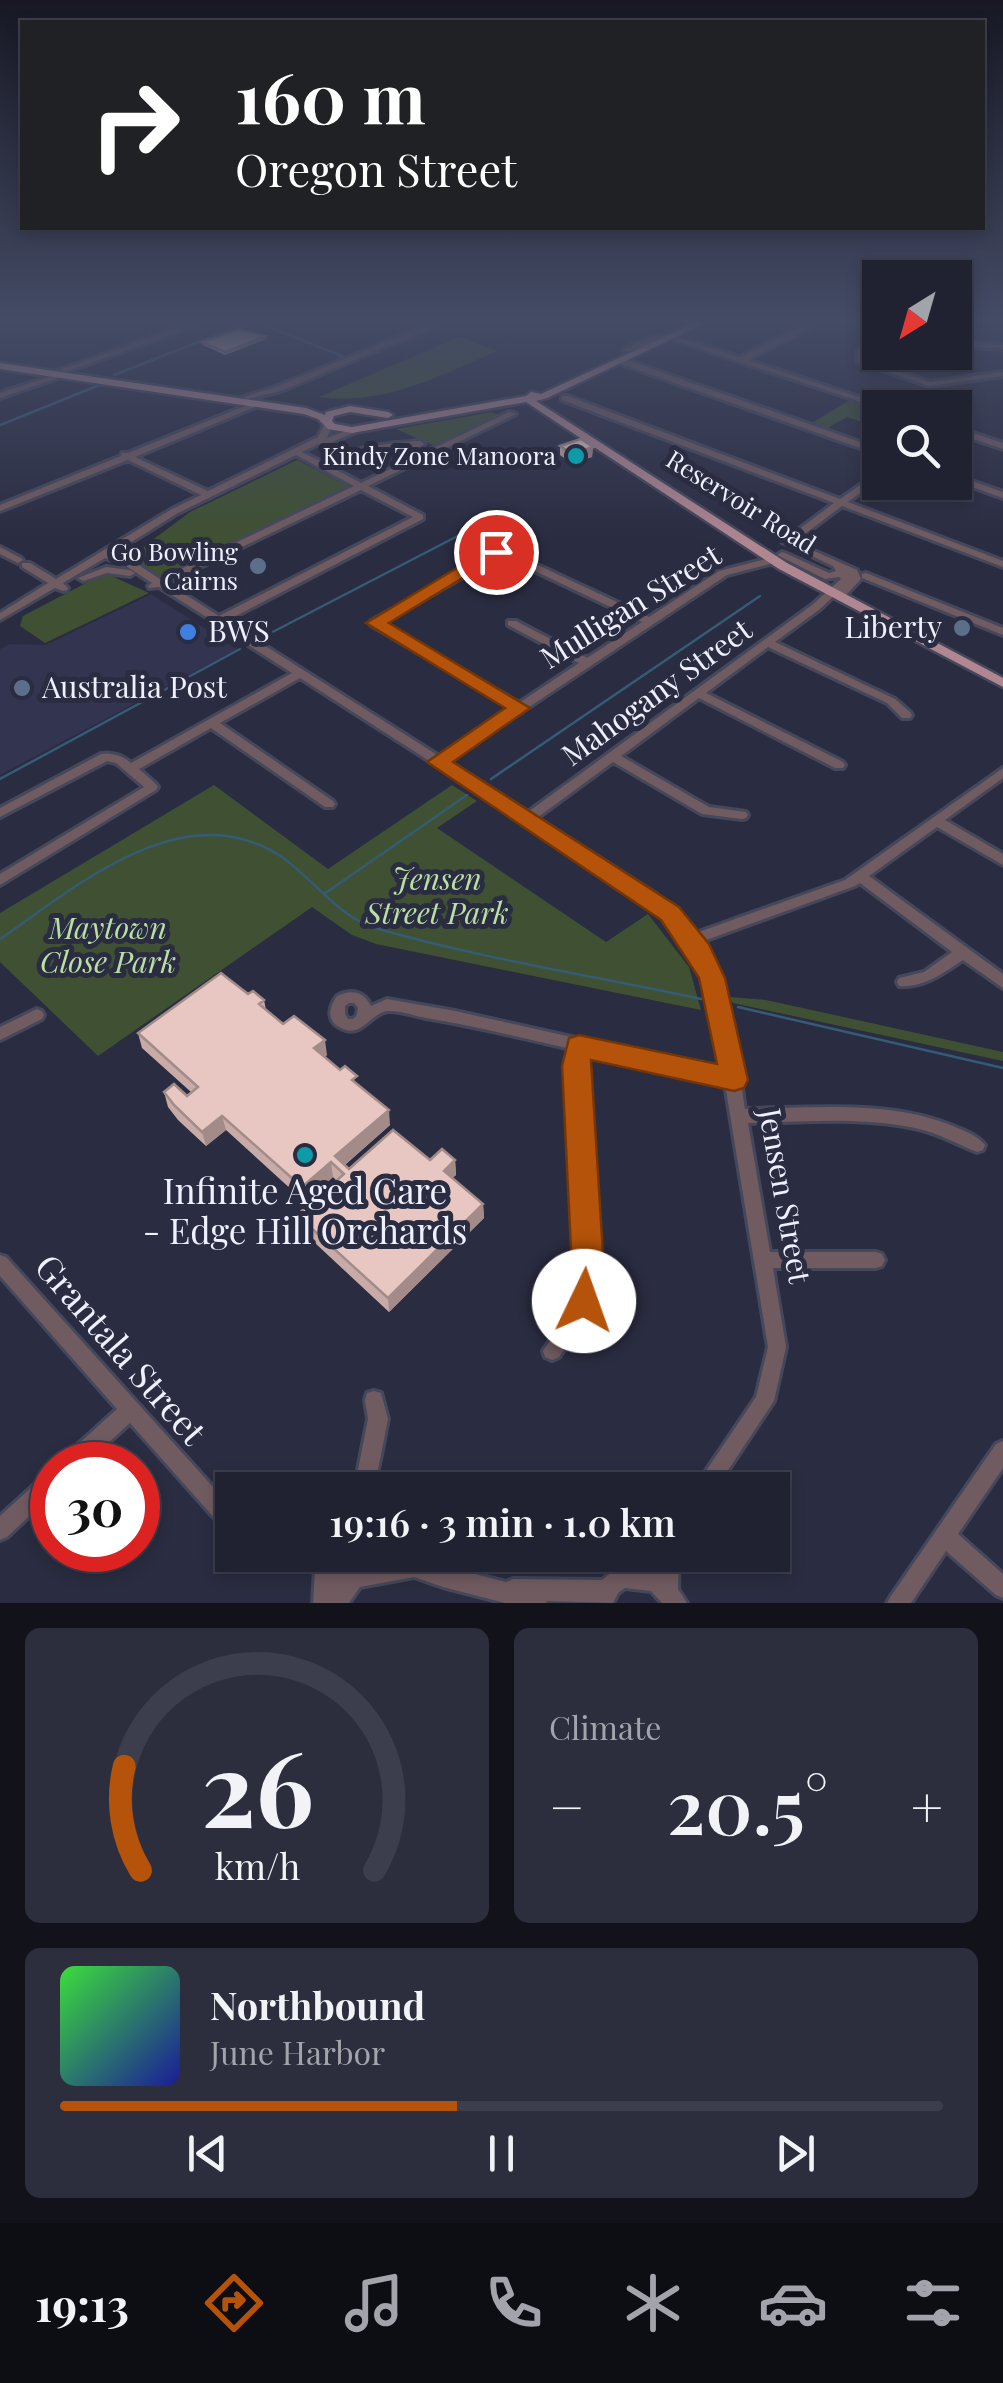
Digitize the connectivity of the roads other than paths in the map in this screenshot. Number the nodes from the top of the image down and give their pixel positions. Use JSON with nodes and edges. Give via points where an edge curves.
{"nodes":[{"id":1,"x":172,"y":394,"type":"edge"},
{"id":2,"x":230,"y":394,"type":"edge"},
{"id":3,"x":275,"y":394,"type":"joint"},
{"id":4,"x":540,"y":394,"type":"edge"},
{"id":5,"x":563,"y":394,"type":"junction"},
{"id":6,"x":714,"y":394,"type":"edge"},
{"id":7,"x":532,"y":398,"type":"junction"},
{"id":8,"x":232,"y":406,"type":"junction"},
{"id":9,"x":501,"y":406,"type":"junction"},
{"id":10,"x":553,"y":409,"type":"junction"},
{"id":11,"x":350,"y":410,"type":"junction"},
{"id":12,"x":365,"y":412,"type":"junction"},
{"id":13,"x":512,"y":414,"type":"dead end"},
{"id":14,"x":327,"y":423,"type":"junction"},
{"id":15,"x":364,"y":427,"type":"junction"},
{"id":16,"x":578,"y":432,"type":"junction"},
{"id":17,"x":972,"y":436,"type":"edge"},
{"id":18,"x":408,"y":438,"type":"dead end"},
{"id":19,"x":420,"y":444,"type":"junction"},
{"id":20,"x":862,"y":446,"type":"edge"},
{"id":21,"x":1003,"y":446,"type":"edge"},
{"id":22,"x":436,"y":451,"type":"junction"},
{"id":23,"x":298,"y":453,"type":"junction"},
{"id":24,"x":124,"y":455,"type":"junction"},
{"id":25,"x":328,"y":468,"type":"junction"},
{"id":26,"x":972,"y":484,"type":"edge"},
{"id":27,"x":364,"y":486,"type":"junction"},
{"id":28,"x":862,"y":487,"type":"edge"},
{"id":29,"x":1003,"y":495,"type":"edge"},
{"id":30,"x":208,"y":496,"type":"junction"},
{"id":31,"x":194,"y":502,"type":"junction"},
{"id":32,"x":840,"y":502,"type":"junction"},
{"id":33,"x":0,"y":508,"type":"edge"},
{"id":34,"x":154,"y":531,"type":"junction"},
{"id":35,"x":1,"y":551,"type":"edge"},
{"id":36,"x":110,"y":557,"type":"junction"},
{"id":37,"x":768,"y":558,"type":"junction"},
{"id":38,"x":1003,"y":564,"type":"edge"},
{"id":39,"x":129,"y":568,"type":"junction"},
{"id":40,"x":839,"y":568,"type":"junction"},
{"id":41,"x":866,"y":576,"type":"dead end"},
{"id":42,"x":83,"y":578,"type":"junction"},
{"id":43,"x":156,"y":584,"type":"junction"},
{"id":44,"x":62,"y":587,"type":"junction"},
{"id":45,"x":838,"y":592,"type":"junction"},
{"id":46,"x":0,"y":620,"type":"edge"},
{"id":47,"x":215,"y":622,"type":"junction"},
{"id":48,"x":650,"y":622,"type":"junction"},
{"id":49,"x":512,"y":624,"type":"dead end"},
{"id":50,"x":1003,"y":632,"type":"edge"},
{"id":51,"x":767,"y":643,"type":"junction"},
{"id":52,"x":587,"y":663,"type":"junction"},
{"id":53,"x":1003,"y":672,"type":"edge"},
{"id":54,"x":298,"y":674,"type":"junction"},
{"id":55,"x":1003,"y":683,"type":"edge"},
{"id":56,"x":698,"y":693,"type":"junction"},
{"id":57,"x":520,"y":708,"type":"junction"},
{"id":58,"x":906,"y":714,"type":"dead end"},
{"id":59,"x":212,"y":723,"type":"junction"},
{"id":60,"x":612,"y":756,"type":"junction"},
{"id":61,"x":438,"y":762,"type":"junction"},
{"id":62,"x":839,"y":766,"type":"dead end"},
{"id":63,"x":132,"y":768,"type":"junction"},
{"id":64,"x":1003,"y":772,"type":"edge"},
{"id":65,"x":329,"y":804,"type":"dead end"},
{"id":66,"x":0,"y":813,"type":"edge"},
{"id":67,"x":742,"y":815,"type":"dead end"},
{"id":68,"x":527,"y":819,"type":"junction"},
{"id":69,"x":937,"y":820,"type":"junction"},
{"id":70,"x":1003,"y":860,"type":"edge"},
{"id":71,"x":862,"y":876,"type":"junction"},
{"id":72,"x":0,"y":880,"type":"edge"},
{"id":73,"x":692,"y":940,"type":"junction"},
{"id":74,"x":963,"y":952,"type":"junction"},
{"id":75,"x":904,"y":982,"type":"dead end"},
{"id":76,"x":1003,"y":982,"type":"edge"},
{"id":77,"x":356,"y":999,"type":"junction"},
{"id":78,"x":387,"y":1005,"type":"junction"},
{"id":79,"x":366,"y":1014,"type":"junction"},
{"id":80,"x":38,"y":1015,"type":"dead end"},
{"id":81,"x":0,"y":1034,"type":"edge"},
{"id":82,"x":579,"y":1046,"type":"junction"},
{"id":83,"x":734,"y":1080,"type":"junction"},
{"id":84,"x":739,"y":1116,"type":"junction"},
{"id":85,"x":977,"y":1145,"type":"dead end"},
{"id":86,"x":764,"y":1260,"type":"junction"},
{"id":87,"x":876,"y":1260,"type":"dead end"},
{"id":88,"x":0,"y":1264,"type":"edge"},
{"id":89,"x":552,"y":1351,"type":"dead end"},
{"id":90,"x":374,"y":1400,"type":"dead end"},
{"id":91,"x":129,"y":1412,"type":"junction"},
{"id":92,"x":96,"y":1442,"type":"edge"},
{"id":93,"x":1003,"y":1451,"type":"edge"},
{"id":94,"x":366,"y":1472,"type":"edge"},
{"id":95,"x":715,"y":1472,"type":"edge"},
{"id":96,"x":30,"y":1502,"type":"edge"},
{"id":97,"x":215,"y":1504,"type":"edge"},
{"id":98,"x":0,"y":1530,"type":"edge"},
{"id":99,"x":946,"y":1537,"type":"junction"},
{"id":100,"x":319,"y":1572,"type":"edge"},
{"id":101,"x":328,"y":1572,"type":"edge"},
{"id":102,"x":360,"y":1572,"type":"edge"},
{"id":103,"x":391,"y":1572,"type":"edge"},
{"id":104,"x":429,"y":1572,"type":"edge"},
{"id":105,"x":631,"y":1572,"type":"edge"},
{"id":106,"x":671,"y":1572,"type":"edge"},
{"id":107,"x":355,"y":1579,"type":"junction"},
{"id":108,"x":1003,"y":1588,"type":"edge"},
{"id":109,"x":505,"y":1590,"type":"junction"},
{"id":110,"x":610,"y":1591,"type":"edge"},
{"id":111,"x":675,"y":1597,"type":"edge"},
{"id":112,"x":324,"y":1603,"type":"edge"},
{"id":113,"x":336,"y":1603,"type":"edge"},
{"id":114,"x":536,"y":1603,"type":"edge"},
{"id":115,"x":898,"y":1603,"type":"edge"}],
"edges":[{"from":1,"to":8,"type":"main road"},
{"from":2,"to":3,"type":"main road"},
{"from":3,"to":11,"type":"main road"},
{"from":4,"to":7,"type":"main road"},
{"from":5,"to":7,"type":"main road"},
{"from":5,"to":10,"type":"main road","via":[[550,401]]},
{"from":5,"to":32,"type":"street"},
{"from":6,"to":20,"type":"street"},
{"from":7,"to":9,"type":"main road"},
{"from":7,"to":10,"type":"main road","name":"Reservoir Road"},
{"from":7,"to":12,"type":"main road"},
{"from":7,"to":16,"type":"main road","name":"Reservoir Road"},
{"from":8,"to":14,"type":"main road","via":[[309,411]]},
{"from":8,"to":24,"type":"street"},
{"from":9,"to":15,"type":"main road"},
{"from":9,"to":16,"type":"main road","via":[[534,408]]},
{"from":10,"to":37,"type":"main road","name":"Reservoir Road"},
{"from":11,"to":12,"type":"main road"},
{"from":11,"to":14,"type":"main road","via":[[330,414]]},
{"from":12,"to":15,"type":"main road","via":[[372,418]]},
{"from":13,"to":22,"type":"street"},
{"from":14,"to":15,"type":"main road"},
{"from":14,"to":23,"type":"street","via":[[325,437]]},
{"from":15,"to":23,"type":"street"},
{"from":16,"to":37,"type":"main road","name":"Reservoir Road"},
{"from":17,"to":21,"type":"street"},
{"from":18,"to":19,"type":"street"},
{"from":19,"to":22,"type":"street"},
{"from":19,"to":25,"type":"street","via":[[374,446]]},
{"from":22,"to":27,"type":"street"},
{"from":23,"to":25,"type":"street"},
{"from":23,"to":30,"type":"street"},
{"from":24,"to":30,"type":"street"},
{"from":24,"to":33,"type":"street"},
{"from":25,"to":27,"type":"street"},
{"from":26,"to":29,"type":"street"},
{"from":27,"to":43,"type":"street"},
{"from":27,"to":47,"type":"street","via":[[420,517]]},
{"from":28,"to":32,"type":"street"},
{"from":30,"to":31,"type":"street"},
{"from":31,"to":34,"type":"street"},
{"from":31,"to":36,"type":"street"},
{"from":32,"to":38,"type":"street"},
{"from":32,"to":40,"type":"street","via":[[787,543]]},
{"from":34,"to":36,"type":"street"},
{"from":34,"to":39,"type":"street","via":[[130,552]]},
{"from":35,"to":44,"type":"street"},
{"from":36,"to":39,"type":"street","name":"Jensen Street"},
{"from":36,"to":42,"type":"street"},
{"from":36,"to":44,"type":"street"},
{"from":37,"to":40,"type":"street","via":[[829,577]]},
{"from":37,"to":45,"type":"main road","name":"Reservoir Road"},
{"from":37,"to":48,"type":"street","name":"Mulligan Street","via":[[723,573]]},
{"from":39,"to":42,"type":"street"},
{"from":39,"to":43,"type":"street","name":"Jensen Street"},
{"from":40,"to":45,"type":"street","via":[[846,579]]},
{"from":41,"to":50,"type":"street"},
{"from":42,"to":44,"type":"street"},
{"from":43,"to":47,"type":"street","name":"Jensen Street"},
{"from":44,"to":46,"type":"street"},
{"from":45,"to":51,"type":"street","name":"Mahogany Street"},
{"from":45,"to":53,"type":"main road","name":"Reservoir Road"},
{"from":45,"to":55,"type":"main road","name":"Reservoir Road"},
{"from":47,"to":54,"type":"street","name":"Jensen Street"},
{"from":48,"to":52,"type":"street","name":"Mulligan Street"},
{"from":48,"to":57,"type":"street","via":[[501,550],[376,623]]},
{"from":49,"to":52,"type":"street"},
{"from":51,"to":56,"type":"street","name":"Mahogany Street"},
{"from":51,"to":58,"type":"street"},
{"from":52,"to":57,"type":"street","name":"Mulligan Street"},
{"from":54,"to":59,"type":"street"},
{"from":54,"to":61,"type":"street","name":"Jensen Street"},
{"from":56,"to":60,"type":"street","name":"Mahogany Street"},
{"from":56,"to":62,"type":"street"},
{"from":57,"to":61,"type":"street","name":"Mulligan Street"},
{"from":59,"to":63,"type":"street"},
{"from":59,"to":65,"type":"street"},
{"from":60,"to":67,"type":"street","via":[[706,810]]},
{"from":60,"to":68,"type":"street","name":"Mahogany Street"},
{"from":61,"to":68,"type":"street","name":"Jensen Street"},
{"from":63,"to":66,"type":"street","via":[[116,758],[98,758]]},
{"from":63,"to":72,"type":"street","via":[[150,783],[149,792]]},
{"from":64,"to":69,"type":"street"},
{"from":68,"to":73,"type":"street","name":"Jensen Street","via":[[651,897]]},
{"from":69,"to":70,"type":"street"},
{"from":69,"to":71,"type":"street"},
{"from":71,"to":73,"type":"street"},
{"from":71,"to":74,"type":"street"},
{"from":73,"to":83,"type":"street","name":"Jensen Street","via":[[716,989]]},
{"from":74,"to":75,"type":"street","via":[[928,976]]},
{"from":74,"to":76,"type":"street"},
{"from":77,"to":78,"type":"street"},
{"from":77,"to":79,"type":"street"},
{"from":77,"to":79,"type":"street","via":[[338,1004],[336,1018],[352,1024]]},
{"from":78,"to":79,"type":"street"},
{"from":78,"to":82,"type":"street"},
{"from":80,"to":81,"type":"street"},
{"from":82,"to":83,"type":"street"},
{"from":82,"to":89,"type":"street","via":[[587,1288],[578,1316]]},
{"from":83,"to":84,"type":"street","name":"Jensen Street"},
{"from":84,"to":85,"type":"street","via":[[898,1117],[951,1130]]},
{"from":84,"to":86,"type":"street","name":"Jensen Street"},
{"from":86,"to":87,"type":"street"},
{"from":86,"to":95,"type":"street","name":"Jensen Street","via":[[776,1332],[772,1382]]},
{"from":88,"to":91,"type":"street","name":"Grantala Street"},
{"from":90,"to":94,"type":"street","via":[[378,1419]]},
{"from":91,"to":92,"type":"street"},
{"from":91,"to":97,"type":"street","name":"Grantala Street"},
{"from":93,"to":99,"type":"street"},
{"from":96,"to":98,"type":"street"},
{"from":99,"to":108,"type":"street"},
{"from":99,"to":115,"type":"street"},
{"from":100,"to":112,"type":"street"},
{"from":101,"to":107,"type":"street","via":[[339,1582]]},
{"from":102,"to":107,"type":"street"},
{"from":103,"to":107,"type":"street"},
{"from":104,"to":109,"type":"street"},
{"from":105,"to":110,"type":"street"},
{"from":106,"to":111,"type":"street"},
{"from":107,"to":113,"type":"street"},
{"from":109,"to":110,"type":"street"},
{"from":109,"to":114,"type":"street"},
{"from":110,"to":111,"type":"street","via":[[650,1578]]}]}
